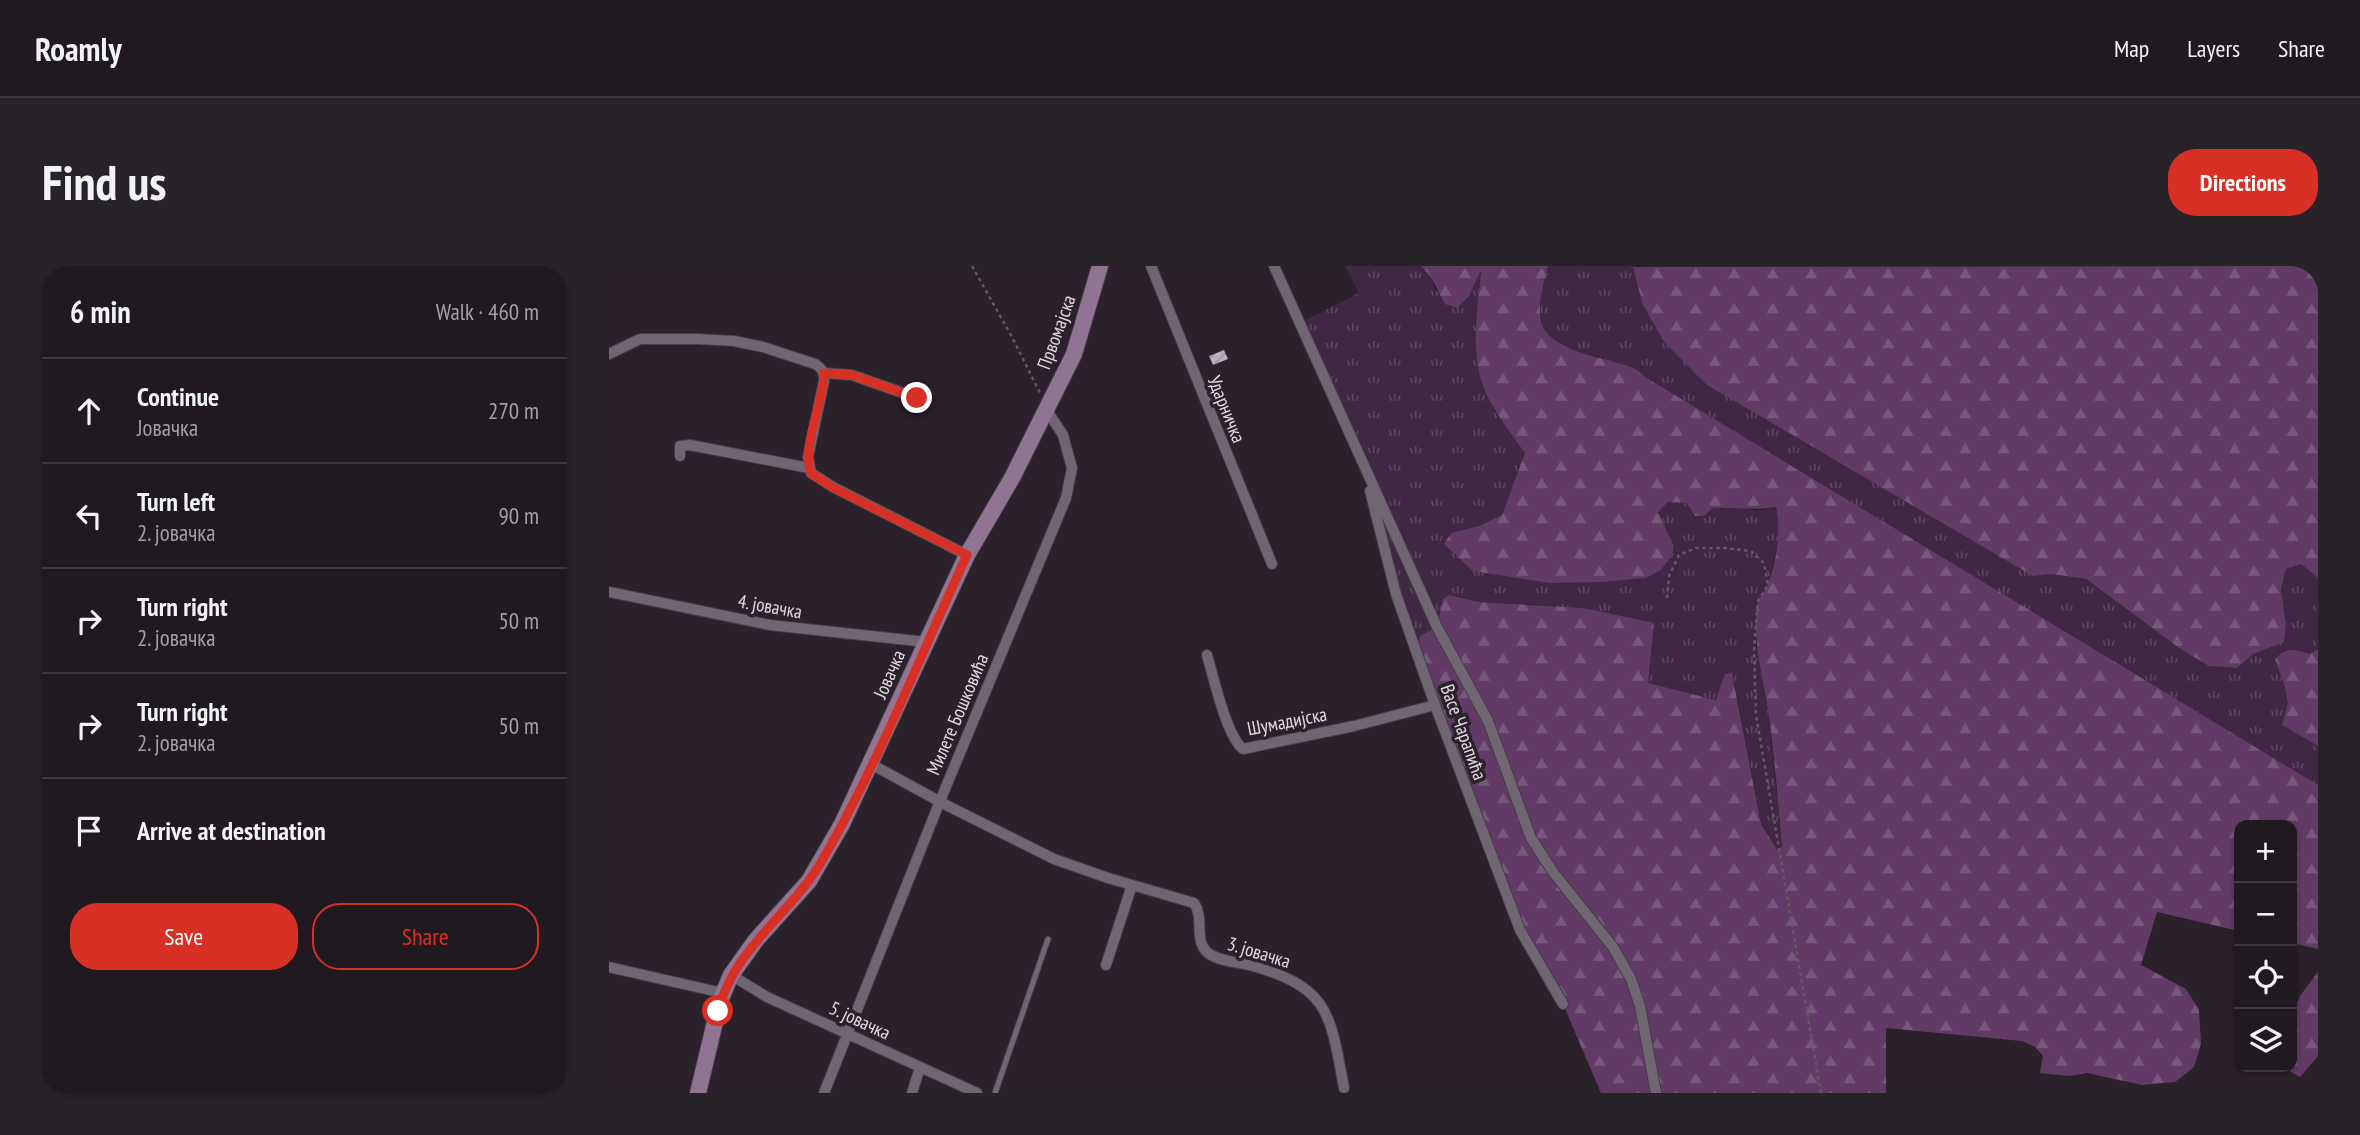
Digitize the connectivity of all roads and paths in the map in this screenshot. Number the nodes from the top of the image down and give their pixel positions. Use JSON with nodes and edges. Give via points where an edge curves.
{"nodes":[{"id":1,"x":972,"y":266,"type":"edge"},
{"id":2,"x":1100,"y":266,"type":"edge"},
{"id":3,"x":1151,"y":266,"type":"edge"},
{"id":4,"x":1274,"y":266,"type":"edge"},
{"id":5,"x":609,"y":354,"type":"edge"},
{"id":6,"x":824,"y":373,"type":"junction"},
{"id":7,"x":917,"y":398,"type":"dead end"},
{"id":8,"x":1046,"y":409,"type":"junction"},
{"id":9,"x":680,"y":456,"type":"dead end"},
{"id":10,"x":1362,"y":461,"type":"junction"},
{"id":11,"x":809,"y":467,"type":"junction"},
{"id":12,"x":967,"y":555,"type":"junction"},
{"id":13,"x":1272,"y":564,"type":"dead end"},
{"id":14,"x":609,"y":592,"type":"edge"},
{"id":15,"x":1667,"y":598,"type":"dead end"},
{"id":16,"x":926,"y":642,"type":"junction"},
{"id":17,"x":1207,"y":655,"type":"dead end"},
{"id":18,"x":1435,"y":705,"type":"junction"},
{"id":19,"x":871,"y":764,"type":"junction"},
{"id":20,"x":940,"y":801,"type":"junction"},
{"id":21,"x":1132,"y":885,"type":"junction"},
{"id":22,"x":1048,"y":939,"type":"dead end"},
{"id":23,"x":1106,"y":965,"type":"dead end"},
{"id":24,"x":609,"y":967,"type":"edge"},
{"id":25,"x":731,"y":975,"type":"junction"},
{"id":26,"x":723,"y":993,"type":"junction"},
{"id":27,"x":1563,"y":1004,"type":"dead end"},
{"id":28,"x":846,"y":1032,"type":"junction"},
{"id":29,"x":920,"y":1067,"type":"junction"},
{"id":30,"x":1343,"y":1088,"type":"dead end"},
{"id":31,"x":698,"y":1093,"type":"edge"},
{"id":32,"x":824,"y":1093,"type":"edge"},
{"id":33,"x":912,"y":1093,"type":"edge"},
{"id":34,"x":977,"y":1093,"type":"edge"},
{"id":35,"x":995,"y":1093,"type":"edge"},
{"id":36,"x":1656,"y":1093,"type":"edge"},
{"id":37,"x":1821,"y":1093,"type":"edge"}],
"edges":[{"from":1,"to":8,"type":"path"},
{"from":2,"to":8,"type":"main road","name":"Првомајска","via":[[1074,355]]},
{"from":3,"to":13,"type":"street","name":"Ударничка"},
{"from":4,"to":10,"type":"street"},
{"from":5,"to":6,"type":"street","via":[[647,338],[734,341],[815,364]]},
{"from":6,"to":7,"type":"street","via":[[852,375]]},
{"from":6,"to":11,"type":"street"},
{"from":8,"to":12,"type":"main road","name":"Јовачка"},
{"from":8,"to":20,"type":"street","name":"Милете Бошковића","via":[[1063,435],[1072,468],[1066,498]]},
{"from":9,"to":11,"type":"street","via":[[680,446],[690,445]]},
{"from":10,"to":18,"type":"street","name":"Васе Чарапића","via":[[1397,594]]},
{"from":10,"to":36,"type":"street","name":"Васе Чарапића","via":[[1437,627],[1488,722],[1531,838],[1613,947],[1631,979]]},
{"from":11,"to":12,"type":"street","via":[[832,487]]},
{"from":12,"to":16,"type":"main road","name":"Јовачка"},
{"from":14,"to":16,"type":"street","name":"4. јовачка","via":[[770,625]]},
{"from":15,"to":37,"type":"path","via":[[1669,576],[1679,555],[1696,548],[1751,551],[1764,563],[1768,585],[1758,601],[1754,650],[1756,715]]},
{"from":16,"to":19,"type":"main road","name":"Јовачка"},
{"from":17,"to":18,"type":"street","name":"Шумадијска","via":[[1229,726],[1243,749]]},
{"from":18,"to":27,"type":"street","name":"Васе Чарапића","via":[[1520,930]]},
{"from":19,"to":20,"type":"street","name":"3. јовачка"},
{"from":19,"to":25,"type":"main road","name":"Јовачка","via":[[809,881]]},
{"from":20,"to":21,"type":"street","name":"3. јовачка","via":[[1054,859]]},
{"from":20,"to":28,"type":"street","name":"Милете Бошковића"},
{"from":21,"to":23,"type":"street"},
{"from":21,"to":30,"type":"street","name":"3. јовачка","via":[[1194,903],[1200,916],[1201,942],[1212,956],[1277,973],[1311,992],[1328,1017]]},
{"from":22,"to":35,"type":"lane"},
{"from":24,"to":26,"type":"street"},
{"from":25,"to":26,"type":"main road","name":"Јовачка"},
{"from":25,"to":28,"type":"street","name":"5. јовачка","via":[[767,997]]},
{"from":26,"to":31,"type":"main road","name":"Јовачка"},
{"from":28,"to":29,"type":"street","name":"5. јовачка"},
{"from":28,"to":32,"type":"street","name":"Милете Бошковића"},
{"from":29,"to":33,"type":"street"},
{"from":29,"to":34,"type":"street","name":"5. јовачка"}]}
